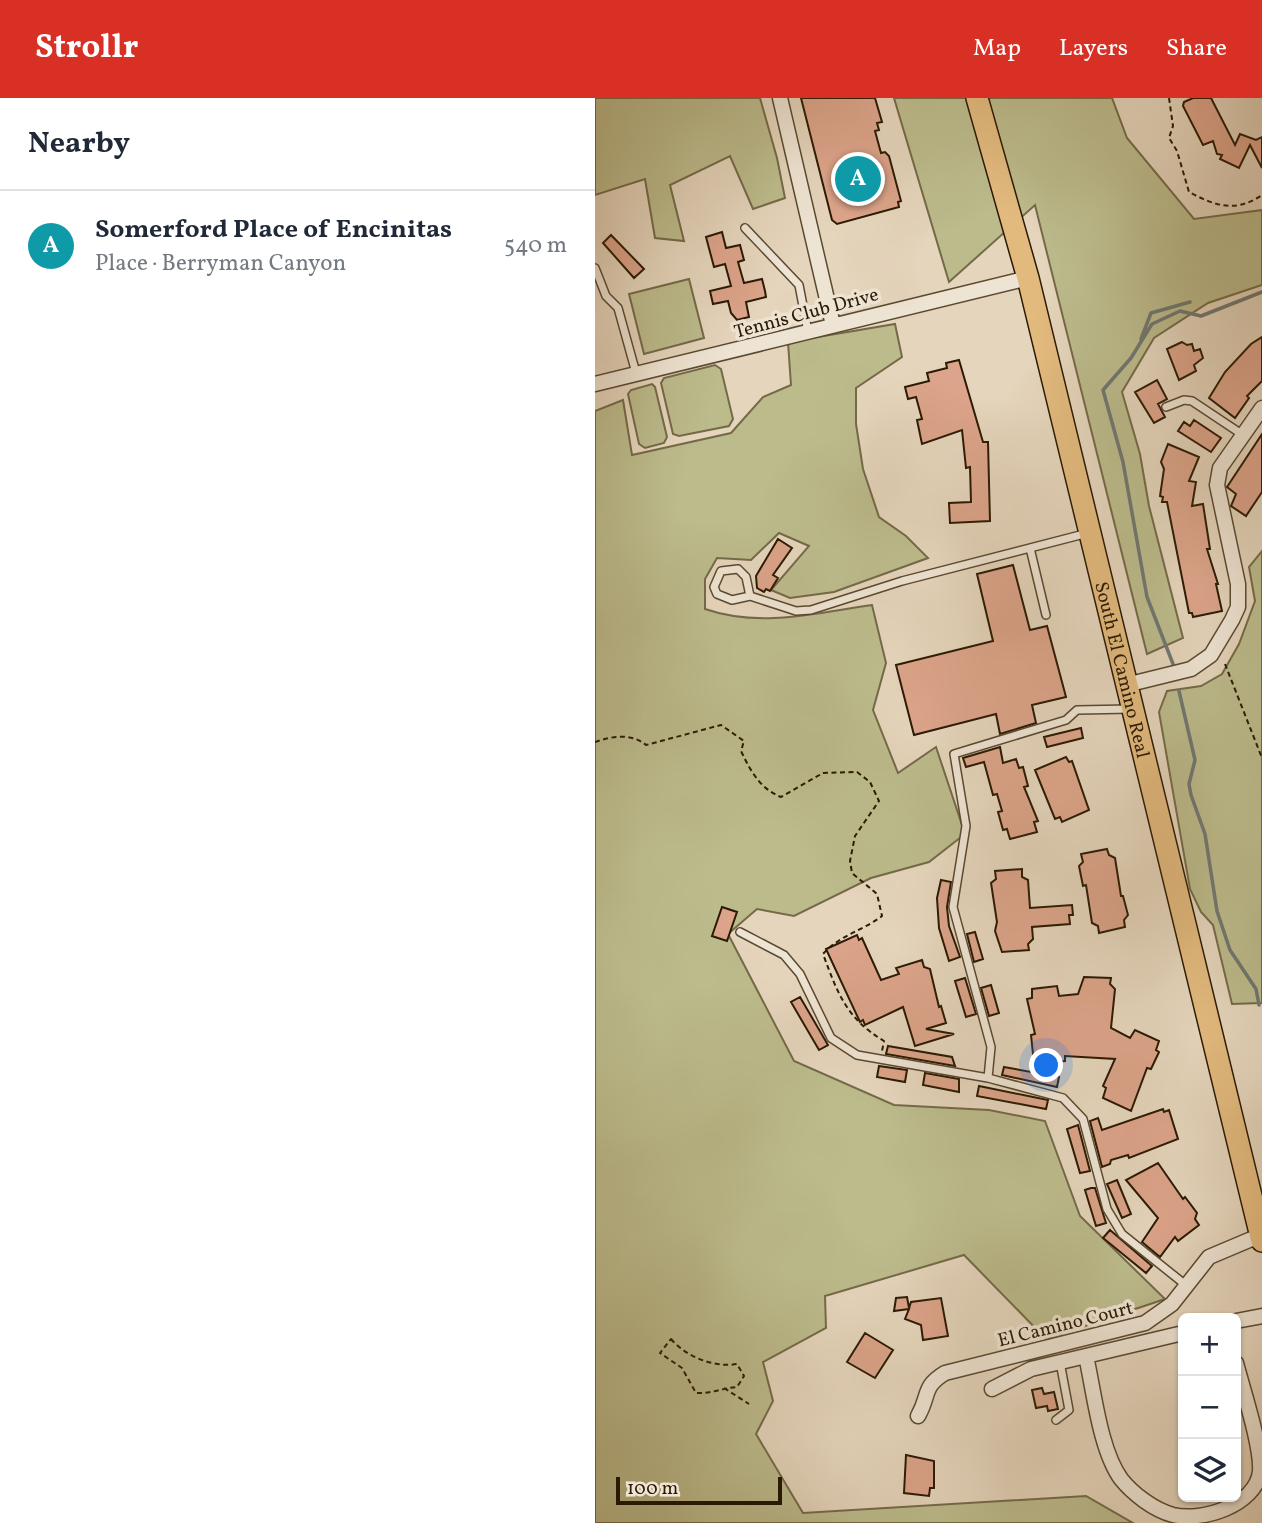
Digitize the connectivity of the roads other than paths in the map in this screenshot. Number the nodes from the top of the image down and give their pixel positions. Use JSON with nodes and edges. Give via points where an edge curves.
{"nodes":[{"id":1,"x":780,"y":98,"type":"edge"},
{"id":2,"x":978,"y":98,"type":"edge"},
{"id":3,"x":745,"y":228,"type":"dead end"},
{"id":4,"x":595,"y":268,"type":"edge"},
{"id":5,"x":1028,"y":278,"type":"junction"},
{"id":6,"x":833,"y":325,"type":"junction"},
{"id":7,"x":809,"y":333,"type":"junction"},
{"id":8,"x":636,"y":373,"type":"junction"},
{"id":9,"x":595,"y":384,"type":"edge"},
{"id":10,"x":1167,"y":407,"type":"dead end"},
{"id":11,"x":1262,"y":408,"type":"edge"},
{"id":12,"x":1243,"y":435,"type":"junction"},
{"id":13,"x":1089,"y":533,"type":"junction"},
{"id":14,"x":1030,"y":548,"type":"junction"},
{"id":15,"x":750,"y":596,"type":"junction"},
{"id":16,"x":1046,"y":615,"type":"dead end"},
{"id":17,"x":1126,"y":685,"type":"junction"},
{"id":18,"x":1132,"y":709,"type":"junction"},
{"id":19,"x":740,"y":932,"type":"dead end"},
{"id":20,"x":988,"y":1078,"type":"junction"},
{"id":21,"x":1261,"y":1238,"type":"edge"},
{"id":22,"x":1187,"y":1286,"type":"junction"},
{"id":23,"x":1262,"y":1316,"type":"edge"},
{"id":24,"x":1241,"y":1320,"type":"edge"},
{"id":25,"x":1178,"y":1335,"type":"edge"},
{"id":26,"x":1086,"y":1356,"type":"junction"},
{"id":27,"x":1060,"y":1362,"type":"junction"},
{"id":28,"x":1239,"y":1376,"type":"edge"},
{"id":29,"x":992,"y":1389,"type":"dead end"},
{"id":30,"x":918,"y":1416,"type":"dead end"},
{"id":31,"x":1056,"y":1420,"type":"dead end"}],
"edges":[{"from":1,"to":6,"type":"street"},
{"from":2,"to":5,"type":"main road","name":"South El Camino Real"},
{"from":3,"to":7,"type":"lane","via":[[799,285]]},
{"from":4,"to":8,"type":"lane","via":[[605,296],[618,308]]},
{"from":5,"to":6,"type":"street","name":"Tennis Club Drive"},
{"from":5,"to":13,"type":"main road","name":"South El Camino Real"},
{"from":6,"to":7,"type":"street","name":"Tennis Club Drive"},
{"from":7,"to":8,"type":"street","name":"Tennis Club Drive"},
{"from":8,"to":9,"type":"street","name":"Tennis Club Drive"},
{"from":10,"to":12,"type":"lane","via":[[1192,401]]},
{"from":11,"to":12,"type":"street"},
{"from":12,"to":17,"type":"street","via":[[1220,468],[1217,485],[1238,584],[1238,607],[1232,620],[1211,655],[1191,669]]},
{"from":13,"to":14,"type":"lane"},
{"from":13,"to":17,"type":"main road","name":"South El Camino Real"},
{"from":14,"to":15,"type":"lane","via":[[811,610],[796,611]]},
{"from":14,"to":16,"type":"lane"},
{"from":15,"to":15,"type":"lane","via":[[723,597],[714,587],[716,578],[721,571],[738,569],[746,577]]},
{"from":17,"to":18,"type":"main road","name":"South El Camino Real"},
{"from":18,"to":20,"type":"lane","via":[[1077,710],[1066,720],[954,754],[967,826],[953,907],[991,1047]]},
{"from":18,"to":21,"type":"main road","name":"South El Camino Real"},
{"from":19,"to":20,"type":"lane","via":[[785,955],[800,974],[831,1038],[857,1055]]},
{"from":20,"to":22,"type":"lane","via":[[1063,1098],[1083,1119],[1107,1209],[1122,1234]]},
{"from":21,"to":22,"type":"street","name":"El Camino Court","via":[[1209,1257]]},
{"from":22,"to":30,"type":"street","name":"El Camino Court","via":[[1172,1304],[1145,1323],[945,1373],[930,1382]]},
{"from":23,"to":24,"type":"street"},
{"from":25,"to":26,"type":"street"},
{"from":26,"to":27,"type":"street"},
{"from":26,"to":28,"type":"street","via":[[1111,1463],[1139,1496],[1175,1516],[1198,1516],[1224,1508],[1247,1497],[1256,1486],[1261,1459]]},
{"from":27,"to":29,"type":"street","via":[[1031,1369]]},
{"from":27,"to":31,"type":"lane","via":[[1069,1410]]}]}
